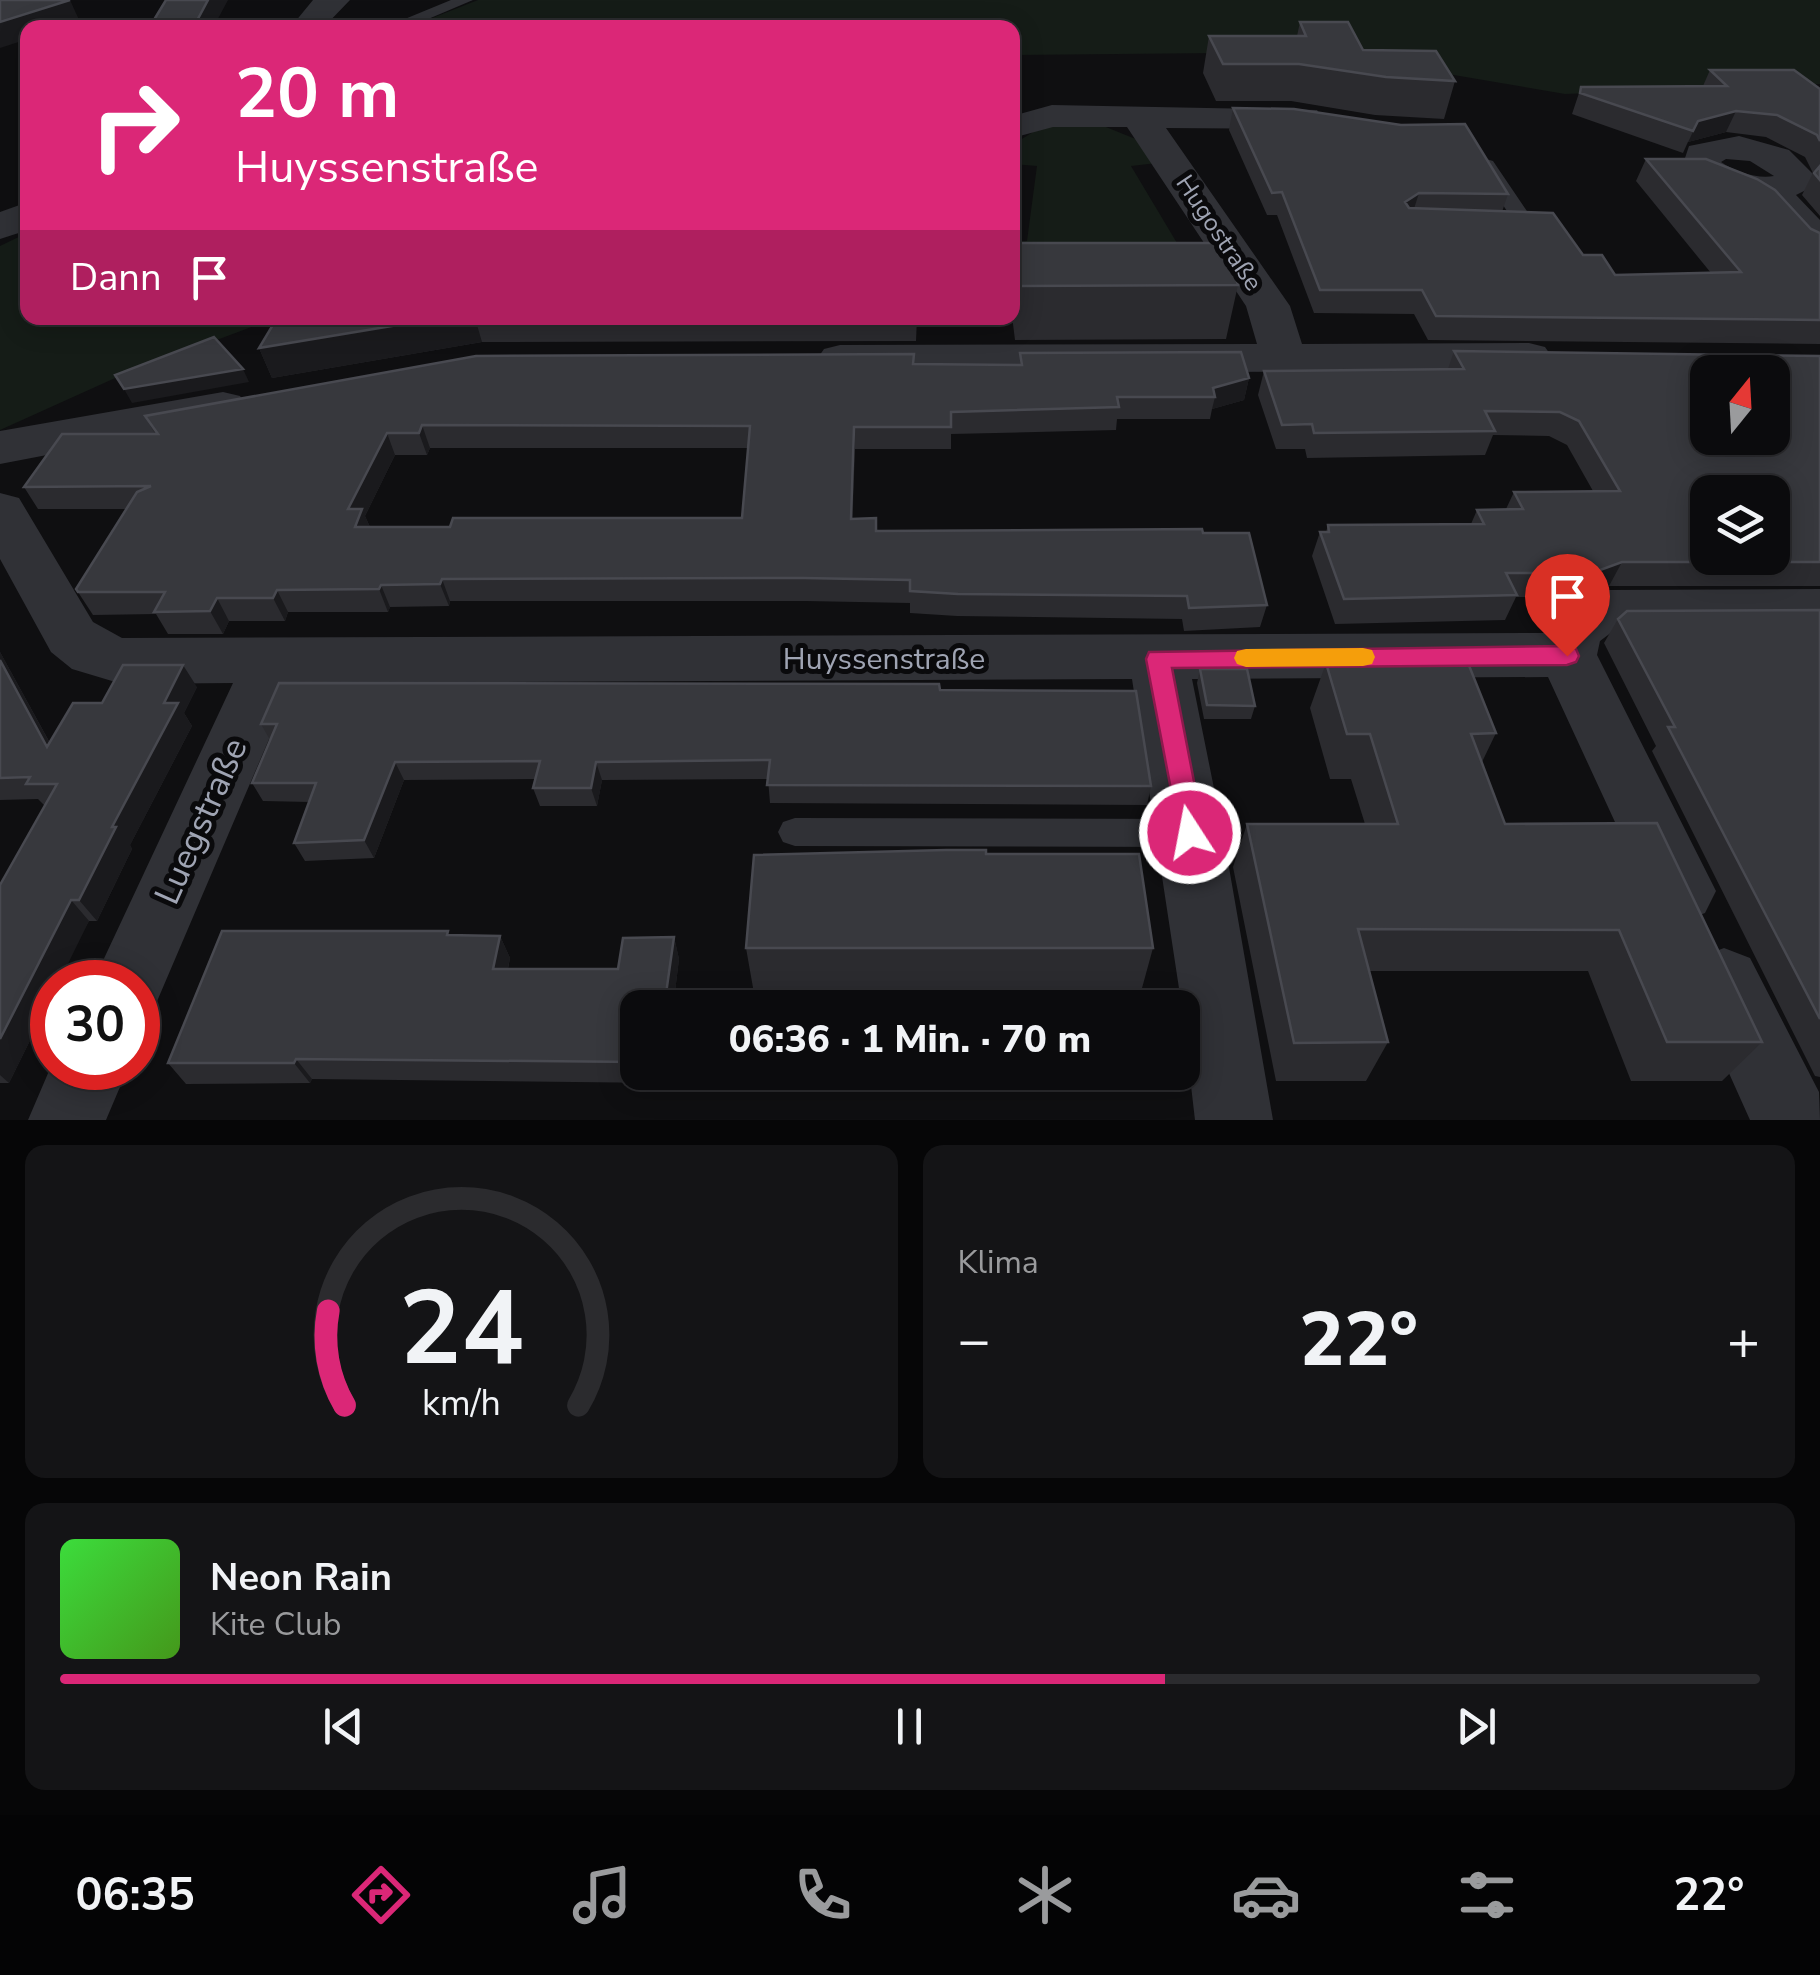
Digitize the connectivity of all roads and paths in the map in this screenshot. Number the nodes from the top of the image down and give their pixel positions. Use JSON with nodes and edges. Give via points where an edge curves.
{"nodes":[{"id":1,"x":334,"y":0,"type":"edge"},
{"id":2,"x":465,"y":0,"type":"edge"},
{"id":3,"x":312,"y":20,"type":"edge"},
{"id":4,"x":411,"y":20,"type":"edge"},
{"id":5,"x":1137,"y":116,"type":"junction"},
{"id":6,"x":1342,"y":124,"type":"edge"},
{"id":7,"x":1020,"y":125,"type":"edge"},
{"id":8,"x":1477,"y":153,"type":"edge"},
{"id":9,"x":1763,"y":189,"type":"edge"},
{"id":10,"x":1489,"y":226,"type":"edge"},
{"id":11,"x":1820,"y":246,"type":"edge"},
{"id":12,"x":961,"y":338,"type":"edge"},
{"id":13,"x":1581,"y":357,"type":"edge"},
{"id":14,"x":799,"y":359,"type":"edge"},
{"id":15,"x":1284,"y":359,"type":"junction"},
{"id":16,"x":266,"y":399,"type":"edge"},
{"id":17,"x":0,"y":448,"type":"edge"},
{"id":18,"x":0,"y":511,"type":"edge"},
{"id":19,"x":1820,"y":610,"type":"edge"},
{"id":20,"x":1567,"y":656,"type":"junction"},
{"id":21,"x":274,"y":659,"type":"junction"},
{"id":22,"x":1158,"y":659,"type":"junction"},
{"id":23,"x":794,"y":832,"type":"dead end"},
{"id":24,"x":1190,"y":833,"type":"junction"},
{"id":25,"x":138,"y":960,"type":"edge"},
{"id":26,"x":80,"y":1090,"type":"edge"},
{"id":27,"x":67,"y":1120,"type":"edge"},
{"id":28,"x":1234,"y":1120,"type":"edge"},
{"id":29,"x":1791,"y":1120,"type":"edge"}],
"edges":[{"from":1,"to":3,"type":"street"},
{"from":2,"to":4,"type":"lane"},
{"from":5,"to":6,"type":"street","via":[[1291,116]]},
{"from":5,"to":7,"type":"street","via":[[1052,116]]},
{"from":5,"to":15,"type":"street","name":"Hugostraße","via":[[1268,306]]},
{"from":8,"to":10,"type":"lane","via":[[1527,226]]},
{"from":9,"to":11,"type":"street"},
{"from":12,"to":14,"type":"street"},
{"from":12,"to":15,"type":"street"},
{"from":13,"to":15,"type":"street"},
{"from":16,"to":17,"type":"street"},
{"from":18,"to":21,"type":"street","name":"Huyssenstraße","via":[[72,637],[93,653],[122,661]]},
{"from":19,"to":20,"type":"street","via":[[1587,616],[1571,633]]},
{"from":20,"to":22,"type":"street","name":"Huyssenstraße"},
{"from":20,"to":29,"type":"street"},
{"from":21,"to":22,"type":"street","name":"Huyssenstraße"},
{"from":21,"to":25,"type":"street","name":"Luegstraße"},
{"from":22,"to":24,"type":"street"},
{"from":23,"to":24,"type":"lane"},
{"from":24,"to":28,"type":"street"},
{"from":26,"to":27,"type":"street"}]}
